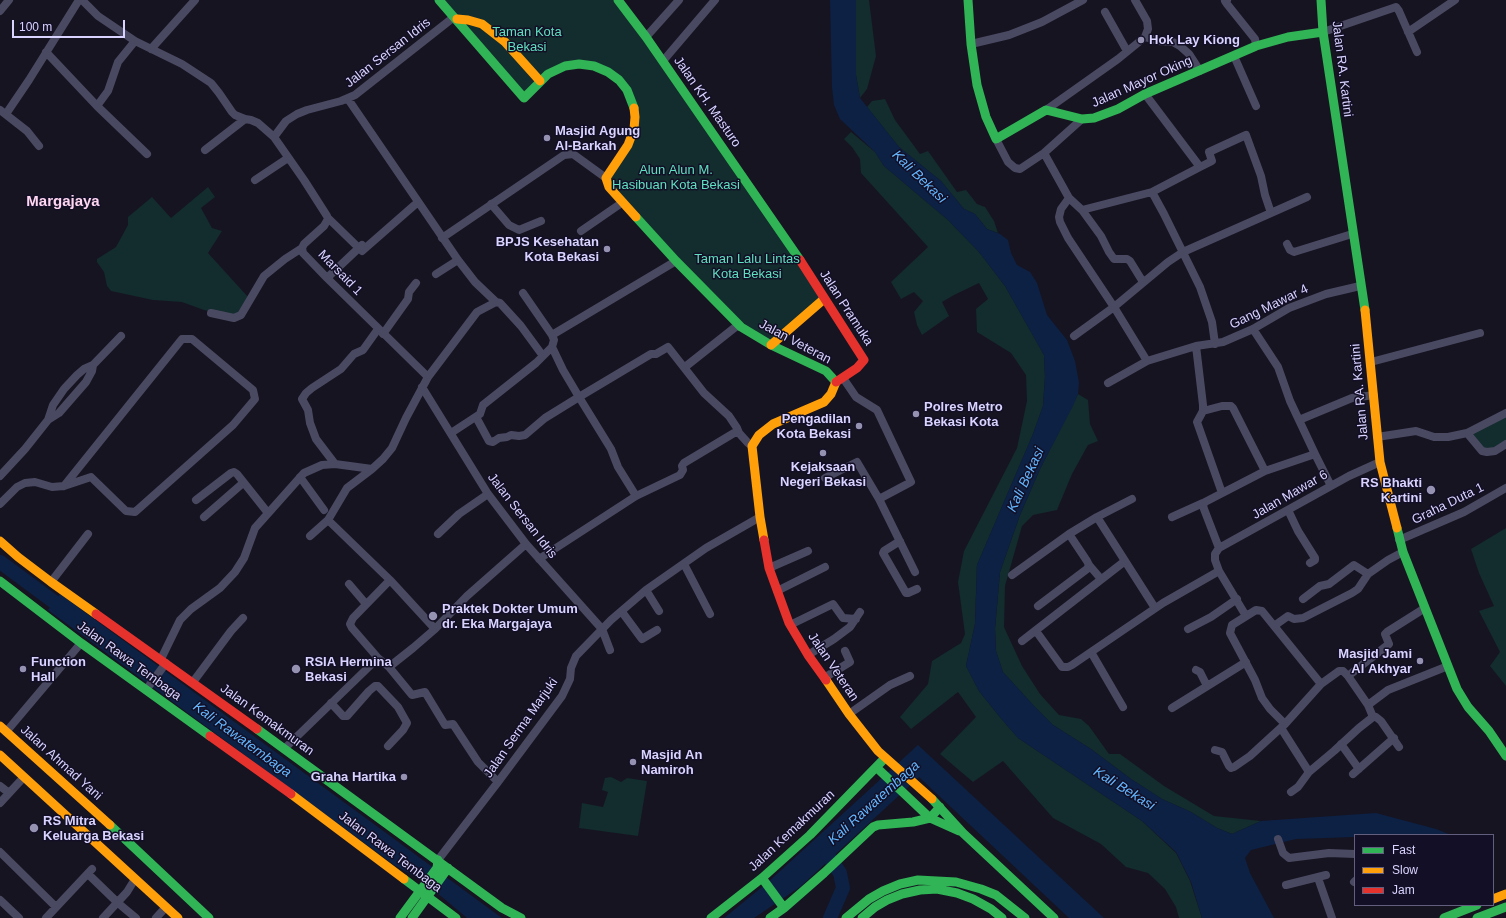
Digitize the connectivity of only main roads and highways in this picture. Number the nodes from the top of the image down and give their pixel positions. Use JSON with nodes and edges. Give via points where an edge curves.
{"nodes":[{"id":1,"x":439,"y":0,"type":"edge"},
{"id":2,"x":618,"y":0,"type":"edge"},
{"id":3,"x":968,"y":0,"type":"edge"},
{"id":4,"x":1321,"y":0,"type":"edge"},
{"id":5,"x":455,"y":18,"type":"junction"},
{"id":6,"x":1323,"y":32,"type":"junction"},
{"id":7,"x":540,"y":81,"type":"junction"},
{"id":8,"x":800,"y":260,"type":"joint"},
{"id":9,"x":824,"y":299,"type":"junction"},
{"id":10,"x":771,"y":345,"type":"junction"},
{"id":11,"x":840,"y":380,"type":"junction"},
{"id":12,"x":0,"y":541,"type":"edge"},
{"id":13,"x":0,"y":581,"type":"edge"},
{"id":14,"x":3,"y":729,"type":"edge"},
{"id":15,"x":1503,"y":744,"type":"edge"},
{"id":16,"x":878,"y":751,"type":"junction"},
{"id":17,"x":0,"y":755,"type":"edge"},
{"id":18,"x":1506,"y":756,"type":"edge"},
{"id":19,"x":885,"y":758,"type":"junction"},
{"id":20,"x":876,"y":767,"type":"junction"},
{"id":21,"x":937,"y":805,"type":"junction"},
{"id":22,"x":927,"y":816,"type":"junction"},
{"id":23,"x":963,"y":833,"type":"junction"},
{"id":24,"x":131,"y":844,"type":"junction"},
{"id":25,"x":140,"y":852,"type":"junction"},
{"id":26,"x":116,"y":862,"type":"junction"},
{"id":27,"x":442,"y":867,"type":"junction"},
{"id":28,"x":126,"y":871,"type":"junction"},
{"id":29,"x":763,"y":880,"type":"junction"},
{"id":30,"x":426,"y":890,"type":"junction"},
{"id":31,"x":1506,"y":894,"type":"edge"},
{"id":32,"x":1494,"y":899,"type":"edge"},
{"id":33,"x":783,"y":907,"type":"junction"},
{"id":34,"x":1462,"y":907,"type":"edge"},
{"id":35,"x":1506,"y":907,"type":"edge"},
{"id":36,"x":178,"y":918,"type":"edge"},
{"id":37,"x":209,"y":918,"type":"edge"},
{"id":38,"x":400,"y":918,"type":"edge"},
{"id":39,"x":412,"y":918,"type":"edge"},
{"id":40,"x":456,"y":918,"type":"edge"},
{"id":41,"x":521,"y":918,"type":"edge"},
{"id":42,"x":711,"y":918,"type":"edge"},
{"id":43,"x":770,"y":918,"type":"edge"},
{"id":44,"x":846,"y":918,"type":"edge"},
{"id":45,"x":862,"y":918,"type":"edge"},
{"id":46,"x":1002,"y":918,"type":"edge"},
{"id":47,"x":1024,"y":918,"type":"edge"},
{"id":48,"x":1054,"y":918,"type":"edge"},
{"id":49,"x":1444,"y":918,"type":"edge"},
{"id":50,"x":1477,"y":918,"type":"edge"}],
"edges":[{"from":1,"to":5,"type":"main road"},
{"from":2,"to":8,"type":"main road","name":"Jalan KH. Masturo"},
{"from":3,"to":6,"type":"main road","name":"Jalan Mayor Oking","via":[[978,90],[996,138],[1046,110],[1082,119],[1094,118],[1256,46],[1288,36]]},
{"from":4,"to":6,"type":"main road","name":"Jalan RA. Kartini"},
{"from":5,"to":7,"type":"main road","via":[[482,24],[505,42]]},
{"from":5,"to":7,"type":"main road","via":[[524,98]]},
{"from":6,"to":15,"type":"main road","name":"Jalan RA. Kartini","via":[[1371,362],[1380,462],[1399,540],[1457,689],[1468,707]]},
{"from":7,"to":10,"type":"main road","name":"Jalan Veteran","via":[[565,66],[579,64],[594,66],[619,80],[633,104],[634,129],[628,145],[606,178],[609,187],[738,325]]},
{"from":8,"to":9,"type":"main road","name":"Jalan Pramuka"},
{"from":9,"to":10,"type":"main road"},
{"from":9,"to":11,"type":"main road","name":"Jalan Pramuka","via":[[864,360],[858,368]]},
{"from":10,"to":11,"type":"main road","name":"Jalan Veteran"},
{"from":11,"to":16,"type":"main road","name":"Jalan Veteran","via":[[824,402],[773,424],[759,435],[752,446],[760,517],[770,568],[790,625],[824,678]]},
{"from":12,"to":27,"type":"main road","name":"Jalan Kemakmuran","via":[[51,582],[193,682]]},
{"from":13,"to":30,"type":"main road","name":"Jalan Rawa Tembaga","via":[[81,643]]},
{"from":14,"to":24,"type":"main road","name":"Jalan Ahmad Yani"},
{"from":15,"to":18,"type":"main road","name":"Jalan RA. Kartini"},
{"from":16,"to":19,"type":"main road","name":"Jalan Veteran"},
{"from":16,"to":20,"type":"main road"},
{"from":17,"to":26,"type":"main road"},
{"from":19,"to":20,"type":"main road","name":"Jalan Kemakmuran"},
{"from":19,"to":21,"type":"main road","name":"Jalan Veteran"},
{"from":20,"to":22,"type":"main road","name":"Jalan Veteran"},
{"from":20,"to":29,"type":"main road","name":"Jalan Kemakmuran"},
{"from":21,"to":22,"type":"main road"},
{"from":21,"to":23,"type":"main road","name":"Jalan Veteran"},
{"from":22,"to":23,"type":"main road","name":"Jalan Veteran"},
{"from":22,"to":33,"type":"main road","via":[[913,822],[873,827]]},
{"from":23,"to":48,"type":"main road","name":"Jalan Veteran"},
{"from":24,"to":25,"type":"main road","name":"Jalan Ahmad Yani"},
{"from":24,"to":26,"type":"main road"},
{"from":25,"to":28,"type":"main road"},
{"from":25,"to":37,"type":"main road","name":"Jalan Ahmad Yani"},
{"from":26,"to":28,"type":"main road"},
{"from":27,"to":30,"type":"main road"},
{"from":27,"to":41,"type":"main road","name":"Jalan Kemakmuran"},
{"from":28,"to":36,"type":"main road"},
{"from":29,"to":33,"type":"main road"},
{"from":29,"to":42,"type":"main road","name":"Jalan Kemakmuran"},
{"from":30,"to":38,"type":"main road"},
{"from":30,"to":39,"type":"main road"},
{"from":30,"to":40,"type":"main road","name":"Jalan Rawa Tembaga"},
{"from":31,"to":32,"type":"main road"},
{"from":33,"to":43,"type":"main road"},
{"from":34,"to":49,"type":"main road"},
{"from":35,"to":50,"type":"main road"},
{"from":44,"to":47,"type":"main road","via":[[883,891],[918,880],[956,882],[981,889],[996,896]]},
{"from":45,"to":46,"type":"main road","via":[[887,900],[902,894],[937,889],[973,899]]}]}
